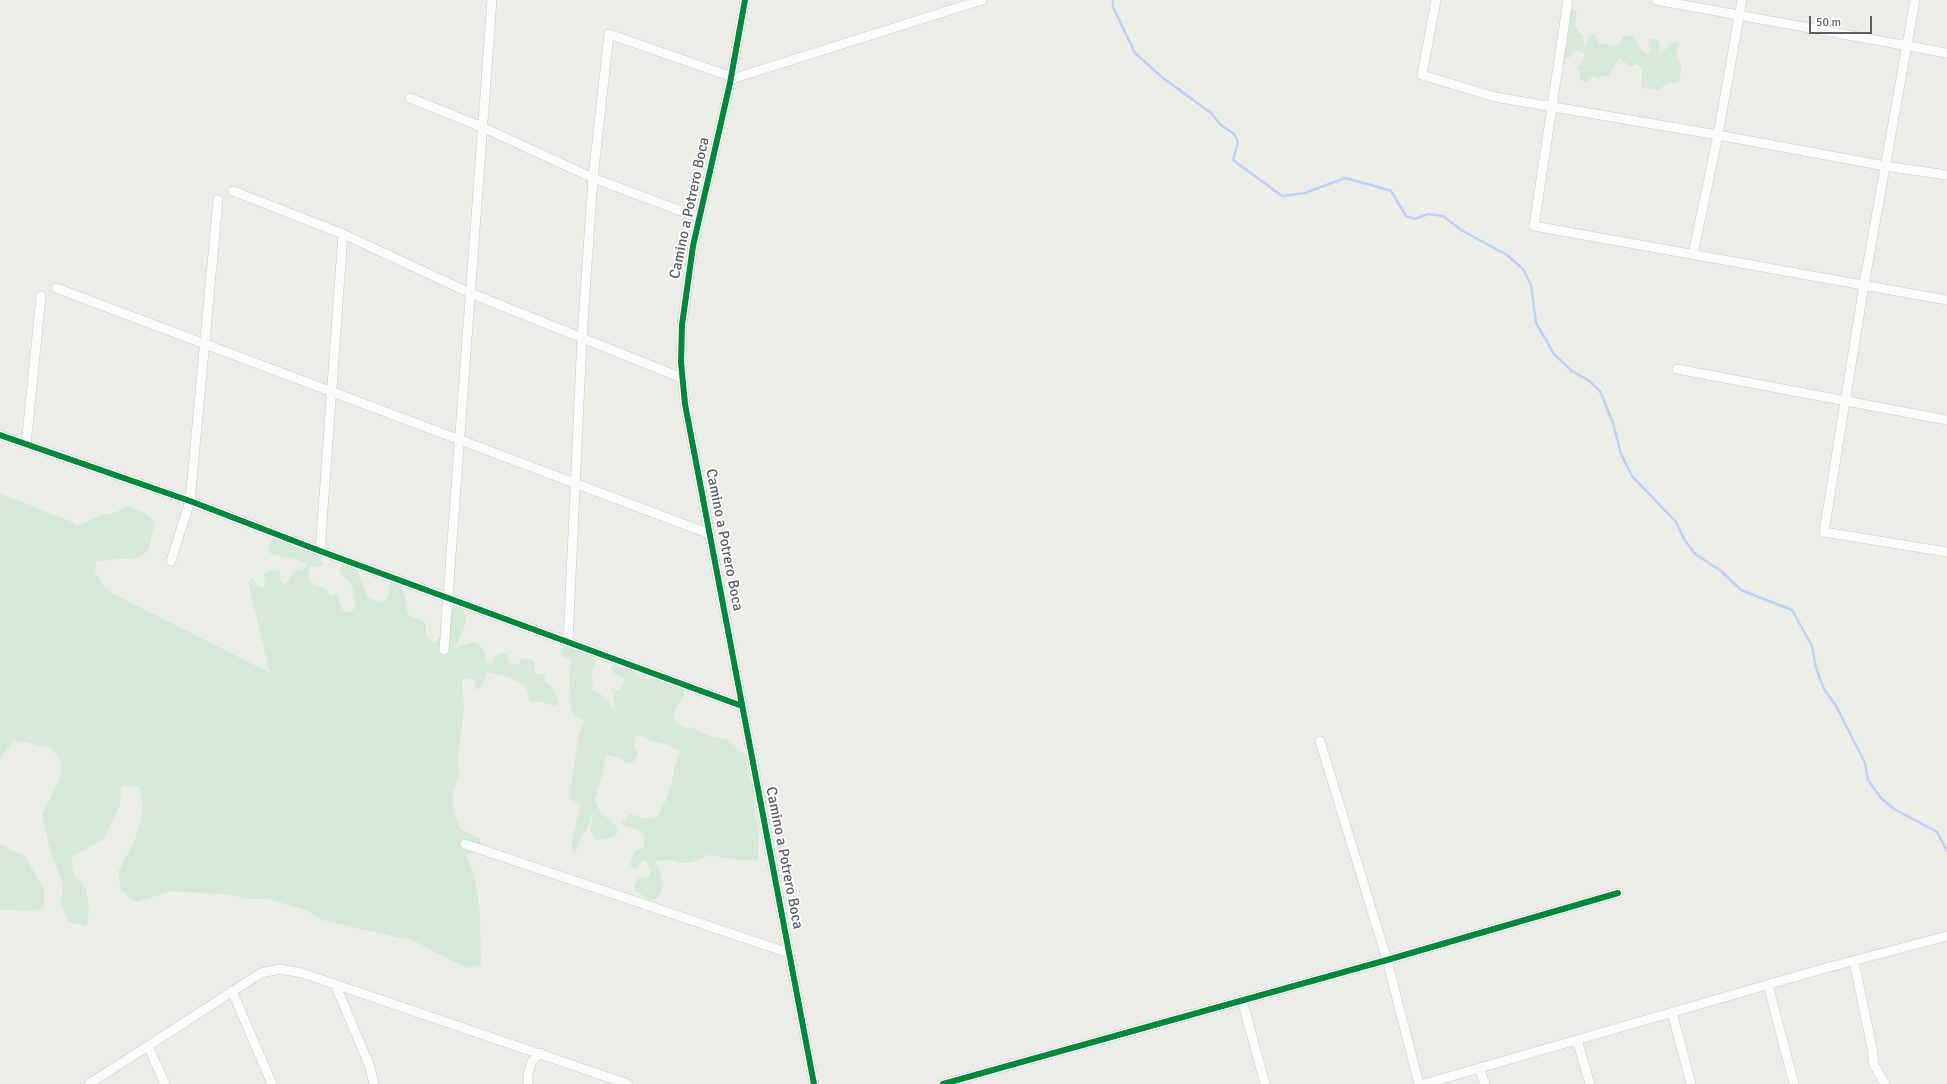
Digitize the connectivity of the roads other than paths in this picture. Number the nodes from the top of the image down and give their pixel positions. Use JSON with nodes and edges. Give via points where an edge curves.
{"nodes":[{"id":1,"x":492,"y":0,"type":"edge"},
{"id":2,"x":745,"y":0,"type":"edge"},
{"id":3,"x":982,"y":0,"type":"edge"},
{"id":4,"x":1436,"y":0,"type":"edge"},
{"id":5,"x":1568,"y":0,"type":"edge"},
{"id":6,"x":1656,"y":0,"type":"edge"},
{"id":7,"x":1742,"y":0,"type":"edge"},
{"id":8,"x":1915,"y":0,"type":"edge"},
{"id":9,"x":1739,"y":15,"type":"junction"},
{"id":10,"x":1906,"y":46,"type":"junction"},
{"id":11,"x":1947,"y":53,"type":"edge"},
{"id":12,"x":731,"y":78,"type":"junction"},
{"id":13,"x":410,"y":98,"type":"dead end"},
{"id":14,"x":1552,"y":106,"type":"junction"},
{"id":15,"x":482,"y":128,"type":"junction"},
{"id":16,"x":1718,"y":135,"type":"junction"},
{"id":17,"x":1885,"y":166,"type":"junction"},
{"id":18,"x":1947,"y":175,"type":"edge"},
{"id":19,"x":593,"y":178,"type":"junction"},
{"id":20,"x":233,"y":192,"type":"dead end"},
{"id":21,"x":218,"y":200,"type":"dead end"},
{"id":22,"x":700,"y":218,"type":"junction"},
{"id":23,"x":343,"y":234,"type":"junction"},
{"id":24,"x":1693,"y":254,"type":"junction"},
{"id":25,"x":1864,"y":285,"type":"junction"},
{"id":26,"x":56,"y":288,"type":"dead end"},
{"id":27,"x":470,"y":293,"type":"junction"},
{"id":28,"x":41,"y":296,"type":"dead end"},
{"id":29,"x":1947,"y":300,"type":"edge"},
{"id":30,"x":582,"y":337,"type":"junction"},
{"id":31,"x":204,"y":344,"type":"junction"},
{"id":32,"x":1677,"y":369,"type":"dead end"},
{"id":33,"x":682,"y":378,"type":"junction"},
{"id":34,"x":332,"y":391,"type":"junction"},
{"id":35,"x":1845,"y":402,"type":"junction"},
{"id":36,"x":1947,"y":420,"type":"edge"},
{"id":37,"x":0,"y":435,"type":"edge"},
{"id":38,"x":460,"y":440,"type":"junction"},
{"id":39,"x":26,"y":444,"type":"junction"},
{"id":40,"x":575,"y":483,"type":"junction"},
{"id":41,"x":190,"y":501,"type":"junction"},
{"id":42,"x":710,"y":534,"type":"junction"},
{"id":43,"x":320,"y":551,"type":"junction"},
{"id":44,"x":1947,"y":552,"type":"edge"},
{"id":45,"x":171,"y":560,"type":"dead end"},
{"id":46,"x":447,"y":598,"type":"junction"},
{"id":47,"x":568,"y":642,"type":"junction"},
{"id":48,"x":444,"y":650,"type":"dead end"},
{"id":49,"x":742,"y":706,"type":"junction"},
{"id":50,"x":1320,"y":741,"type":"dead end"},
{"id":51,"x":465,"y":844,"type":"dead end"},
{"id":52,"x":1618,"y":893,"type":"dead end"},
{"id":53,"x":1947,"y":936,"type":"edge"},
{"id":54,"x":789,"y":953,"type":"junction"},
{"id":55,"x":1387,"y":960,"type":"junction"},
{"id":56,"x":1854,"y":961,"type":"junction"},
{"id":57,"x":335,"y":984,"type":"junction"},
{"id":58,"x":1768,"y":985,"type":"junction"},
{"id":59,"x":232,"y":991,"type":"junction"},
{"id":60,"x":1242,"y":1000,"type":"junction"},
{"id":61,"x":1672,"y":1012,"type":"junction"},
{"id":62,"x":1577,"y":1040,"type":"junction"},
{"id":63,"x":148,"y":1046,"type":"junction"},
{"id":64,"x":541,"y":1053,"type":"junction"},
{"id":65,"x":1479,"y":1068,"type":"junction"},
{"id":66,"x":617,"y":1082,"type":"edge"},
{"id":67,"x":89,"y":1084,"type":"edge"},
{"id":68,"x":165,"y":1084,"type":"edge"},
{"id":69,"x":272,"y":1084,"type":"edge"},
{"id":70,"x":374,"y":1084,"type":"edge"},
{"id":71,"x":528,"y":1084,"type":"edge"},
{"id":72,"x":628,"y":1084,"type":"edge"},
{"id":73,"x":814,"y":1084,"type":"edge"},
{"id":74,"x":943,"y":1084,"type":"edge"},
{"id":75,"x":1265,"y":1084,"type":"edge"},
{"id":76,"x":1420,"y":1084,"type":"edge"},
{"id":77,"x":1424,"y":1084,"type":"edge"},
{"id":78,"x":1485,"y":1084,"type":"edge"},
{"id":79,"x":1590,"y":1084,"type":"edge"},
{"id":80,"x":1691,"y":1084,"type":"edge"},
{"id":81,"x":1794,"y":1084,"type":"edge"},
{"id":82,"x":1885,"y":1084,"type":"edge"}],
"edges":[{"from":1,"to":15,"type":"street"},
{"from":2,"to":12,"type":"street","name":"Camino a Potrero Boca"},
{"from":3,"to":12,"type":"street","via":[[745,77]]},
{"from":4,"to":14,"type":"street","via":[[1422,75],[1495,97]]},
{"from":5,"to":14,"type":"street"},
{"from":6,"to":9,"type":"street"},
{"from":7,"to":9,"type":"street"},
{"from":8,"to":10,"type":"street"},
{"from":9,"to":10,"type":"street"},
{"from":9,"to":16,"type":"street"},
{"from":10,"to":11,"type":"street"},
{"from":10,"to":17,"type":"street"},
{"from":12,"to":19,"type":"street","via":[[609,34]]},
{"from":12,"to":22,"type":"street","name":"Camino a Potrero Boca"},
{"from":13,"to":15,"type":"street"},
{"from":14,"to":16,"type":"street"},
{"from":14,"to":24,"type":"street","via":[[1534,226]]},
{"from":15,"to":19,"type":"street"},
{"from":15,"to":27,"type":"street"},
{"from":16,"to":17,"type":"street"},
{"from":16,"to":24,"type":"street"},
{"from":17,"to":18,"type":"street"},
{"from":17,"to":25,"type":"street"},
{"from":19,"to":22,"type":"street"},
{"from":19,"to":30,"type":"street"},
{"from":20,"to":23,"type":"street"},
{"from":21,"to":31,"type":"street"},
{"from":22,"to":33,"type":"street","name":"Camino a Potrero Boca","via":[[693,246],[682,325]]},
{"from":23,"to":27,"type":"street"},
{"from":23,"to":34,"type":"street"},
{"from":24,"to":25,"type":"street"},
{"from":25,"to":29,"type":"street"},
{"from":25,"to":35,"type":"street"},
{"from":26,"to":31,"type":"street"},
{"from":27,"to":30,"type":"street"},
{"from":27,"to":38,"type":"street"},
{"from":28,"to":39,"type":"street"},
{"from":30,"to":33,"type":"street"},
{"from":30,"to":40,"type":"street"},
{"from":31,"to":34,"type":"street"},
{"from":31,"to":41,"type":"street"},
{"from":32,"to":35,"type":"street"},
{"from":33,"to":42,"type":"street","name":"Camino a Potrero Boca"},
{"from":34,"to":38,"type":"street"},
{"from":34,"to":43,"type":"street"},
{"from":35,"to":36,"type":"street"},
{"from":35,"to":44,"type":"street","via":[[1824,532]]},
{"from":37,"to":39,"type":"street"},
{"from":38,"to":40,"type":"street"},
{"from":38,"to":46,"type":"street"},
{"from":39,"to":41,"type":"street"},
{"from":40,"to":42,"type":"street"},
{"from":40,"to":47,"type":"street"},
{"from":41,"to":43,"type":"street"},
{"from":41,"to":45,"type":"street"},
{"from":42,"to":49,"type":"street","name":"Camino a Potrero Boca"},
{"from":43,"to":46,"type":"street"},
{"from":46,"to":47,"type":"street"},
{"from":46,"to":48,"type":"street"},
{"from":47,"to":49,"type":"street"},
{"from":49,"to":54,"type":"street","name":"Camino a Potrero Boca"},
{"from":50,"to":55,"type":"street"},
{"from":51,"to":54,"type":"street"},
{"from":52,"to":55,"type":"street"},
{"from":53,"to":56,"type":"street"},
{"from":54,"to":73,"type":"street","name":"Camino a Potrero Boca"},
{"from":55,"to":60,"type":"street"},
{"from":55,"to":76,"type":"street"},
{"from":56,"to":58,"type":"street"},
{"from":56,"to":82,"type":"street","via":[[1874,1065]]},
{"from":57,"to":59,"type":"street","via":[[280,969],[261,973]]},
{"from":57,"to":64,"type":"street"},
{"from":57,"to":70,"type":"street","via":[[370,1067]]},
{"from":58,"to":61,"type":"street"},
{"from":58,"to":81,"type":"street"},
{"from":59,"to":63,"type":"street"},
{"from":59,"to":69,"type":"street"},
{"from":60,"to":74,"type":"street"},
{"from":60,"to":75,"type":"street"},
{"from":61,"to":62,"type":"street"},
{"from":61,"to":80,"type":"street"},
{"from":62,"to":65,"type":"street"},
{"from":62,"to":79,"type":"street"},
{"from":63,"to":67,"type":"street"},
{"from":63,"to":68,"type":"street"},
{"from":64,"to":66,"type":"street"},
{"from":64,"to":71,"type":"street","via":[[532,1061]]},
{"from":65,"to":77,"type":"street"},
{"from":65,"to":78,"type":"street"},
{"from":66,"to":72,"type":"street"}]}
